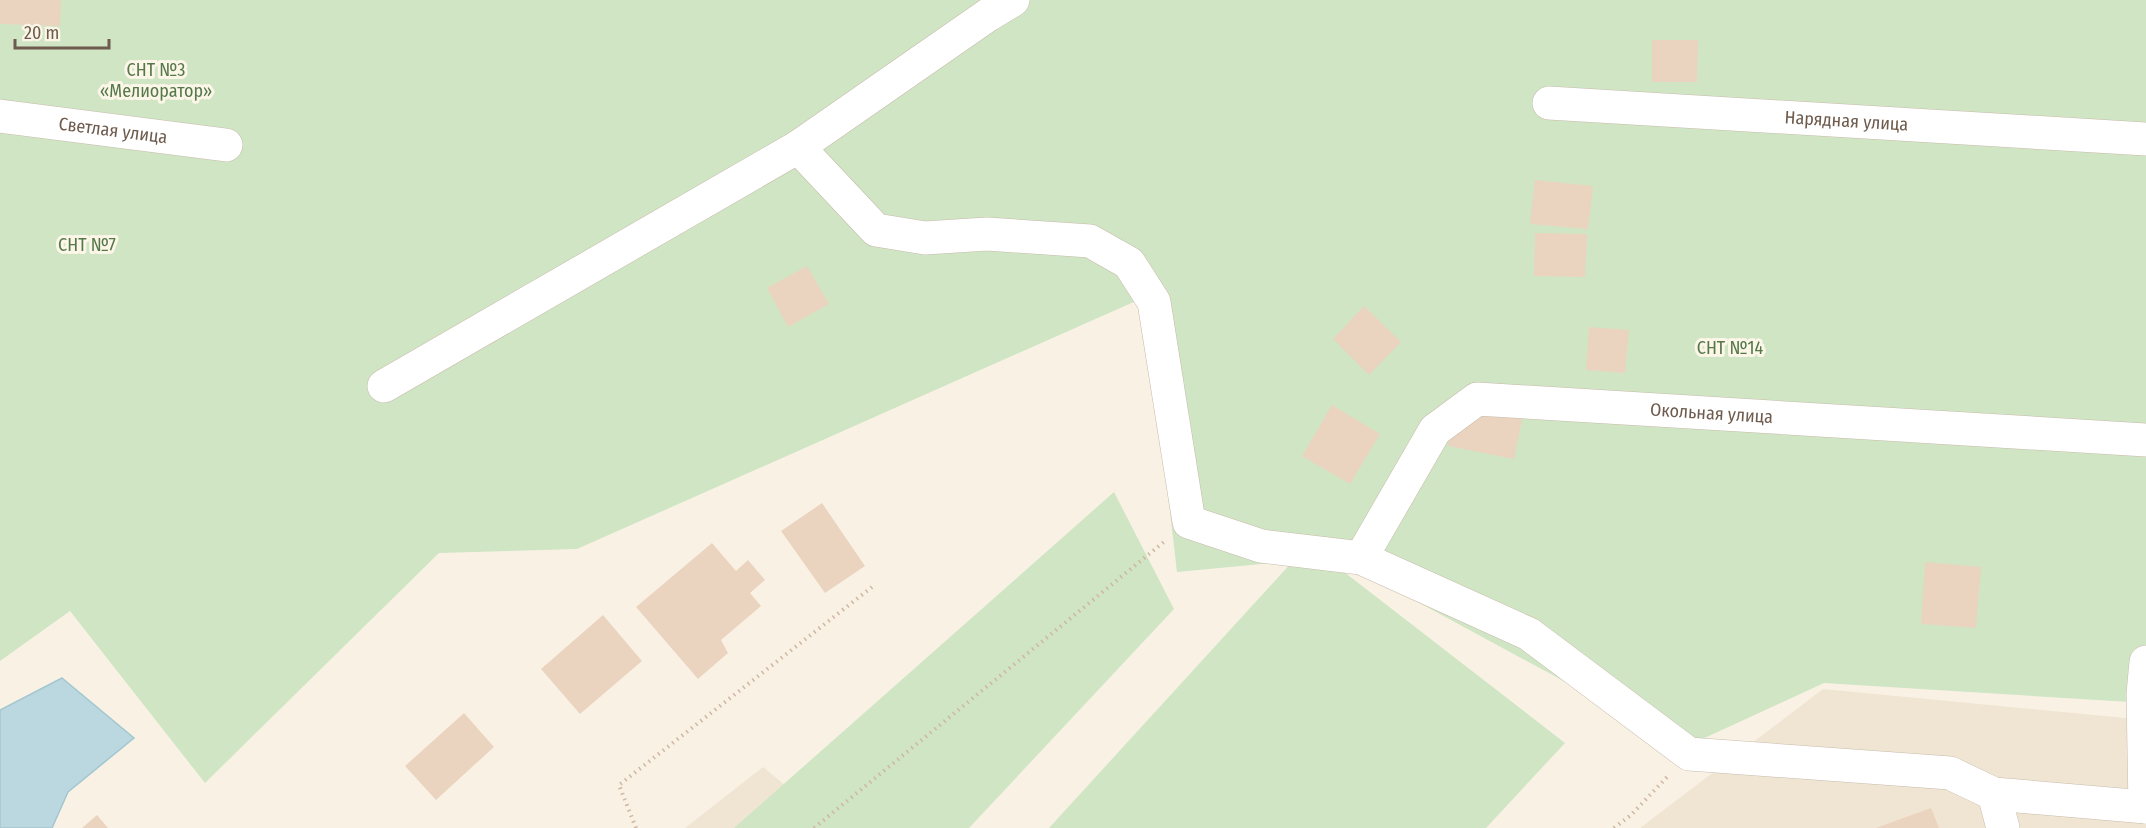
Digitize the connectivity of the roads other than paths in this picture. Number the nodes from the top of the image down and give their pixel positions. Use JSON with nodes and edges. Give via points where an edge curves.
{"nodes":[{"id":1,"x":1013,"y":0,"type":"edge"},
{"id":2,"x":1549,"y":103,"type":"dead end"},
{"id":3,"x":12,"y":117,"type":"edge"},
{"id":4,"x":2146,"y":139,"type":"edge"},
{"id":5,"x":0,"y":143,"type":"edge"},
{"id":6,"x":226,"y":145,"type":"dead end"},
{"id":7,"x":798,"y":147,"type":"junction"},
{"id":8,"x":384,"y":386,"type":"dead end"},
{"id":9,"x":2146,"y":440,"type":"edge"},
{"id":10,"x":1361,"y":558,"type":"junction"},
{"id":11,"x":2146,"y":662,"type":"edge"},
{"id":12,"x":1994,"y":794,"type":"junction"},
{"id":13,"x":2145,"y":807,"type":"edge"},
{"id":14,"x":2003,"y":828,"type":"edge"}],
"edges":[{"from":1,"to":7,"type":"street"},
{"from":2,"to":4,"type":"street","name":"Нарядная улица"},
{"from":3,"to":5,"type":"street"},
{"from":3,"to":6,"type":"street","name":"Светлая улица"},
{"from":7,"to":8,"type":"street"},
{"from":7,"to":10,"type":"street","via":[[876,230],[925,238],[987,234],[1090,241],[1129,263],[1154,302],[1189,522],[1261,546]]},
{"from":9,"to":10,"type":"street","name":"Окольная улица","via":[[1477,399],[1435,430]]},
{"from":10,"to":12,"type":"street","via":[[1529,634],[1689,754],[1950,773]]},
{"from":11,"to":13,"type":"street"},
{"from":12,"to":13,"type":"street"},
{"from":12,"to":14,"type":"street"}]}
